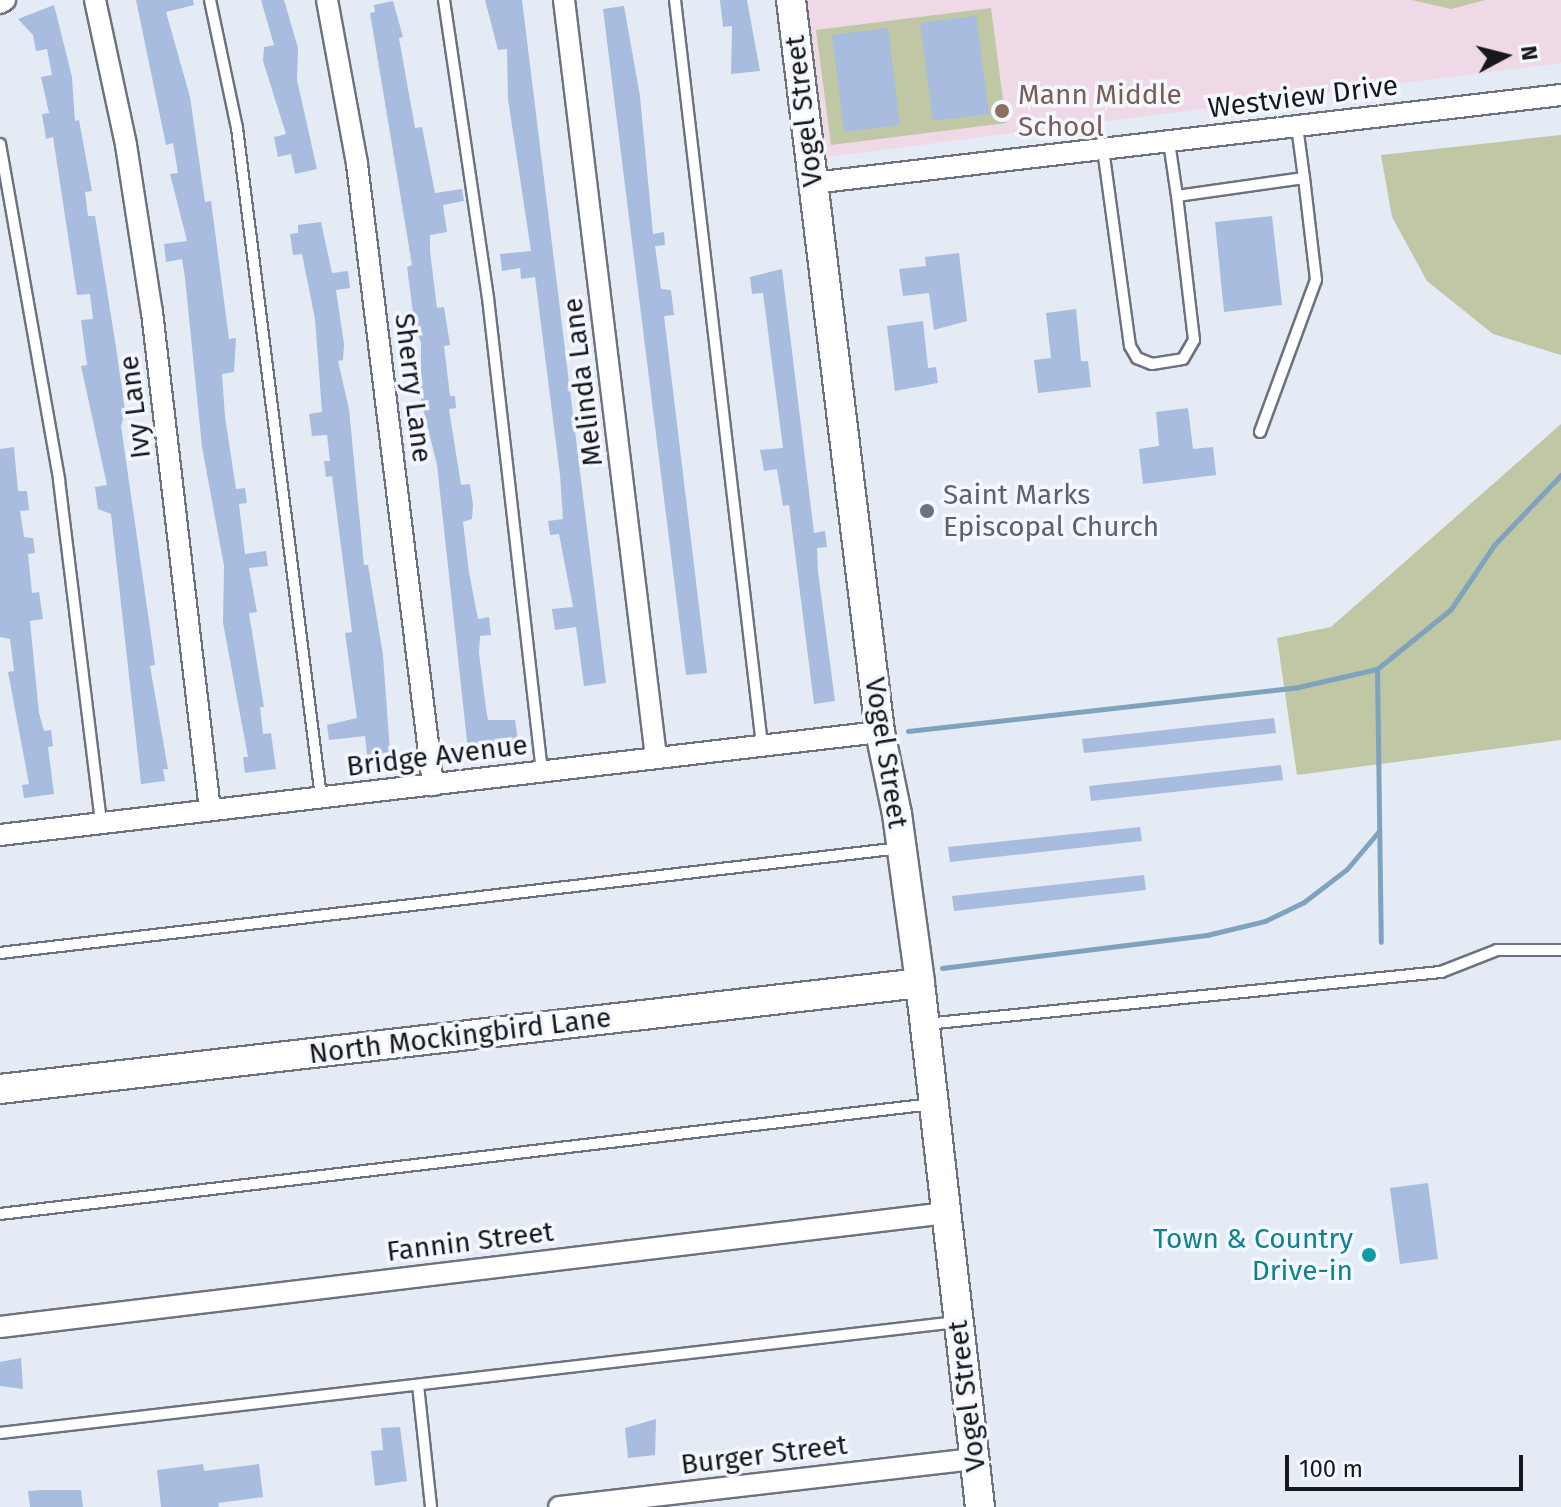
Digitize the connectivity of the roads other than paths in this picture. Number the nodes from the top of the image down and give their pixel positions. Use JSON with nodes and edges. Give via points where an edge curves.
{"nodes":[{"id":1,"x":95,"y":0,"type":"edge"},
{"id":2,"x":210,"y":0,"type":"edge"},
{"id":3,"x":327,"y":0,"type":"edge"},
{"id":4,"x":444,"y":0,"type":"edge"},
{"id":5,"x":564,"y":0,"type":"edge"},
{"id":6,"x":675,"y":0,"type":"edge"},
{"id":7,"x":791,"y":0,"type":"edge"},
{"id":8,"x":1561,"y":95,"type":"edge"},
{"id":9,"x":1297,"y":126,"type":"junction"},
{"id":10,"x":1169,"y":142,"type":"junction"},
{"id":11,"x":0,"y":144,"type":"edge"},
{"id":12,"x":1103,"y":149,"type":"junction"},
{"id":13,"x":1304,"y":178,"type":"junction"},
{"id":14,"x":813,"y":183,"type":"junction"},
{"id":15,"x":1177,"y":196,"type":"junction"},
{"id":16,"x":1260,"y":432,"type":"dead end"},
{"id":17,"x":880,"y":732,"type":"junction"},
{"id":18,"x":762,"y":745,"type":"junction"},
{"id":19,"x":656,"y":757,"type":"junction"},
{"id":20,"x":542,"y":772,"type":"junction"},
{"id":21,"x":433,"y":785,"type":"junction"},
{"id":22,"x":321,"y":798,"type":"junction"},
{"id":23,"x":210,"y":810,"type":"junction"},
{"id":24,"x":101,"y":823,"type":"junction"},
{"id":25,"x":0,"y":835,"type":"edge"},
{"id":26,"x":902,"y":848,"type":"junction"},
{"id":27,"x":1561,"y":950,"type":"edge"},
{"id":28,"x":0,"y":953,"type":"edge"},
{"id":29,"x":920,"y":983,"type":"junction"},
{"id":30,"x":924,"y":1024,"type":"junction"},
{"id":31,"x":0,"y":1089,"type":"edge"},
{"id":32,"x":934,"y":1104,"type":"junction"},
{"id":33,"x":946,"y":1213,"type":"junction"},
{"id":34,"x":0,"y":1214,"type":"edge"},
{"id":35,"x":959,"y":1321,"type":"junction"},
{"id":36,"x":0,"y":1327,"type":"edge"},
{"id":37,"x":418,"y":1385,"type":"junction"},
{"id":38,"x":0,"y":1433,"type":"edge"},
{"id":39,"x":974,"y":1459,"type":"junction"},
{"id":40,"x":431,"y":1507,"type":"edge"},
{"id":41,"x":559,"y":1507,"type":"edge"},
{"id":42,"x":980,"y":1507,"type":"edge"}],
"edges":[{"from":1,"to":23,"type":"street","name":"Ivy Lane","via":[[126,145],[152,312]]},
{"from":2,"to":22,"type":"lane","via":[[237,128]]},
{"from":3,"to":21,"type":"street","name":"Sherry Lane","via":[[357,164]]},
{"from":4,"to":20,"type":"lane","via":[[488,298]]},
{"from":5,"to":19,"type":"street","name":"Melinda Lane"},
{"from":6,"to":18,"type":"lane"},
{"from":7,"to":14,"type":"street","name":"Vogel Street"},
{"from":8,"to":9,"type":"street","name":"Westview Drive"},
{"from":9,"to":10,"type":"street","name":"Westview Drive"},
{"from":9,"to":13,"type":"lane"},
{"from":10,"to":12,"type":"street","name":"Westview Drive"},
{"from":10,"to":15,"type":"lane"},
{"from":11,"to":24,"type":"lane","via":[[59,480]]},
{"from":12,"to":14,"type":"street","name":"Westview Drive"},
{"from":12,"to":15,"type":"lane","via":[[1130,346],[1137,358],[1152,364],[1183,359],[1194,340]]},
{"from":13,"to":15,"type":"lane"},
{"from":13,"to":16,"type":"lane","via":[[1316,280]]},
{"from":14,"to":17,"type":"street","name":"Vogel Street"},
{"from":17,"to":18,"type":"street","name":"Bridge Avenue"},
{"from":17,"to":26,"type":"street","name":"Vogel Street"},
{"from":18,"to":19,"type":"street","name":"Bridge Avenue"},
{"from":19,"to":20,"type":"street","name":"Bridge Avenue"},
{"from":20,"to":21,"type":"street","name":"Bridge Avenue"},
{"from":21,"to":22,"type":"street","name":"Bridge Avenue"},
{"from":22,"to":23,"type":"street","name":"Bridge Avenue"},
{"from":23,"to":24,"type":"street","name":"Bridge Avenue"},
{"from":24,"to":25,"type":"street","name":"Bridge Avenue"},
{"from":26,"to":28,"type":"lane"},
{"from":26,"to":29,"type":"street","name":"Vogel Street"},
{"from":27,"to":30,"type":"lane","via":[[1497,950],[1441,972]]},
{"from":29,"to":30,"type":"street","name":"Vogel Street"},
{"from":29,"to":31,"type":"street","name":"North Mockingbird Lane"},
{"from":30,"to":32,"type":"street","name":"Vogel Street"},
{"from":32,"to":33,"type":"street","name":"Vogel Street"},
{"from":32,"to":34,"type":"lane"},
{"from":33,"to":35,"type":"street","name":"Vogel Street"},
{"from":33,"to":36,"type":"street","name":"Fannin Street"},
{"from":35,"to":37,"type":"lane"},
{"from":35,"to":39,"type":"street","name":"Vogel Street"},
{"from":37,"to":38,"type":"lane"},
{"from":37,"to":40,"type":"lane"},
{"from":39,"to":41,"type":"street","name":"Burger Street"},
{"from":39,"to":42,"type":"street","name":"Vogel Street"}]}
